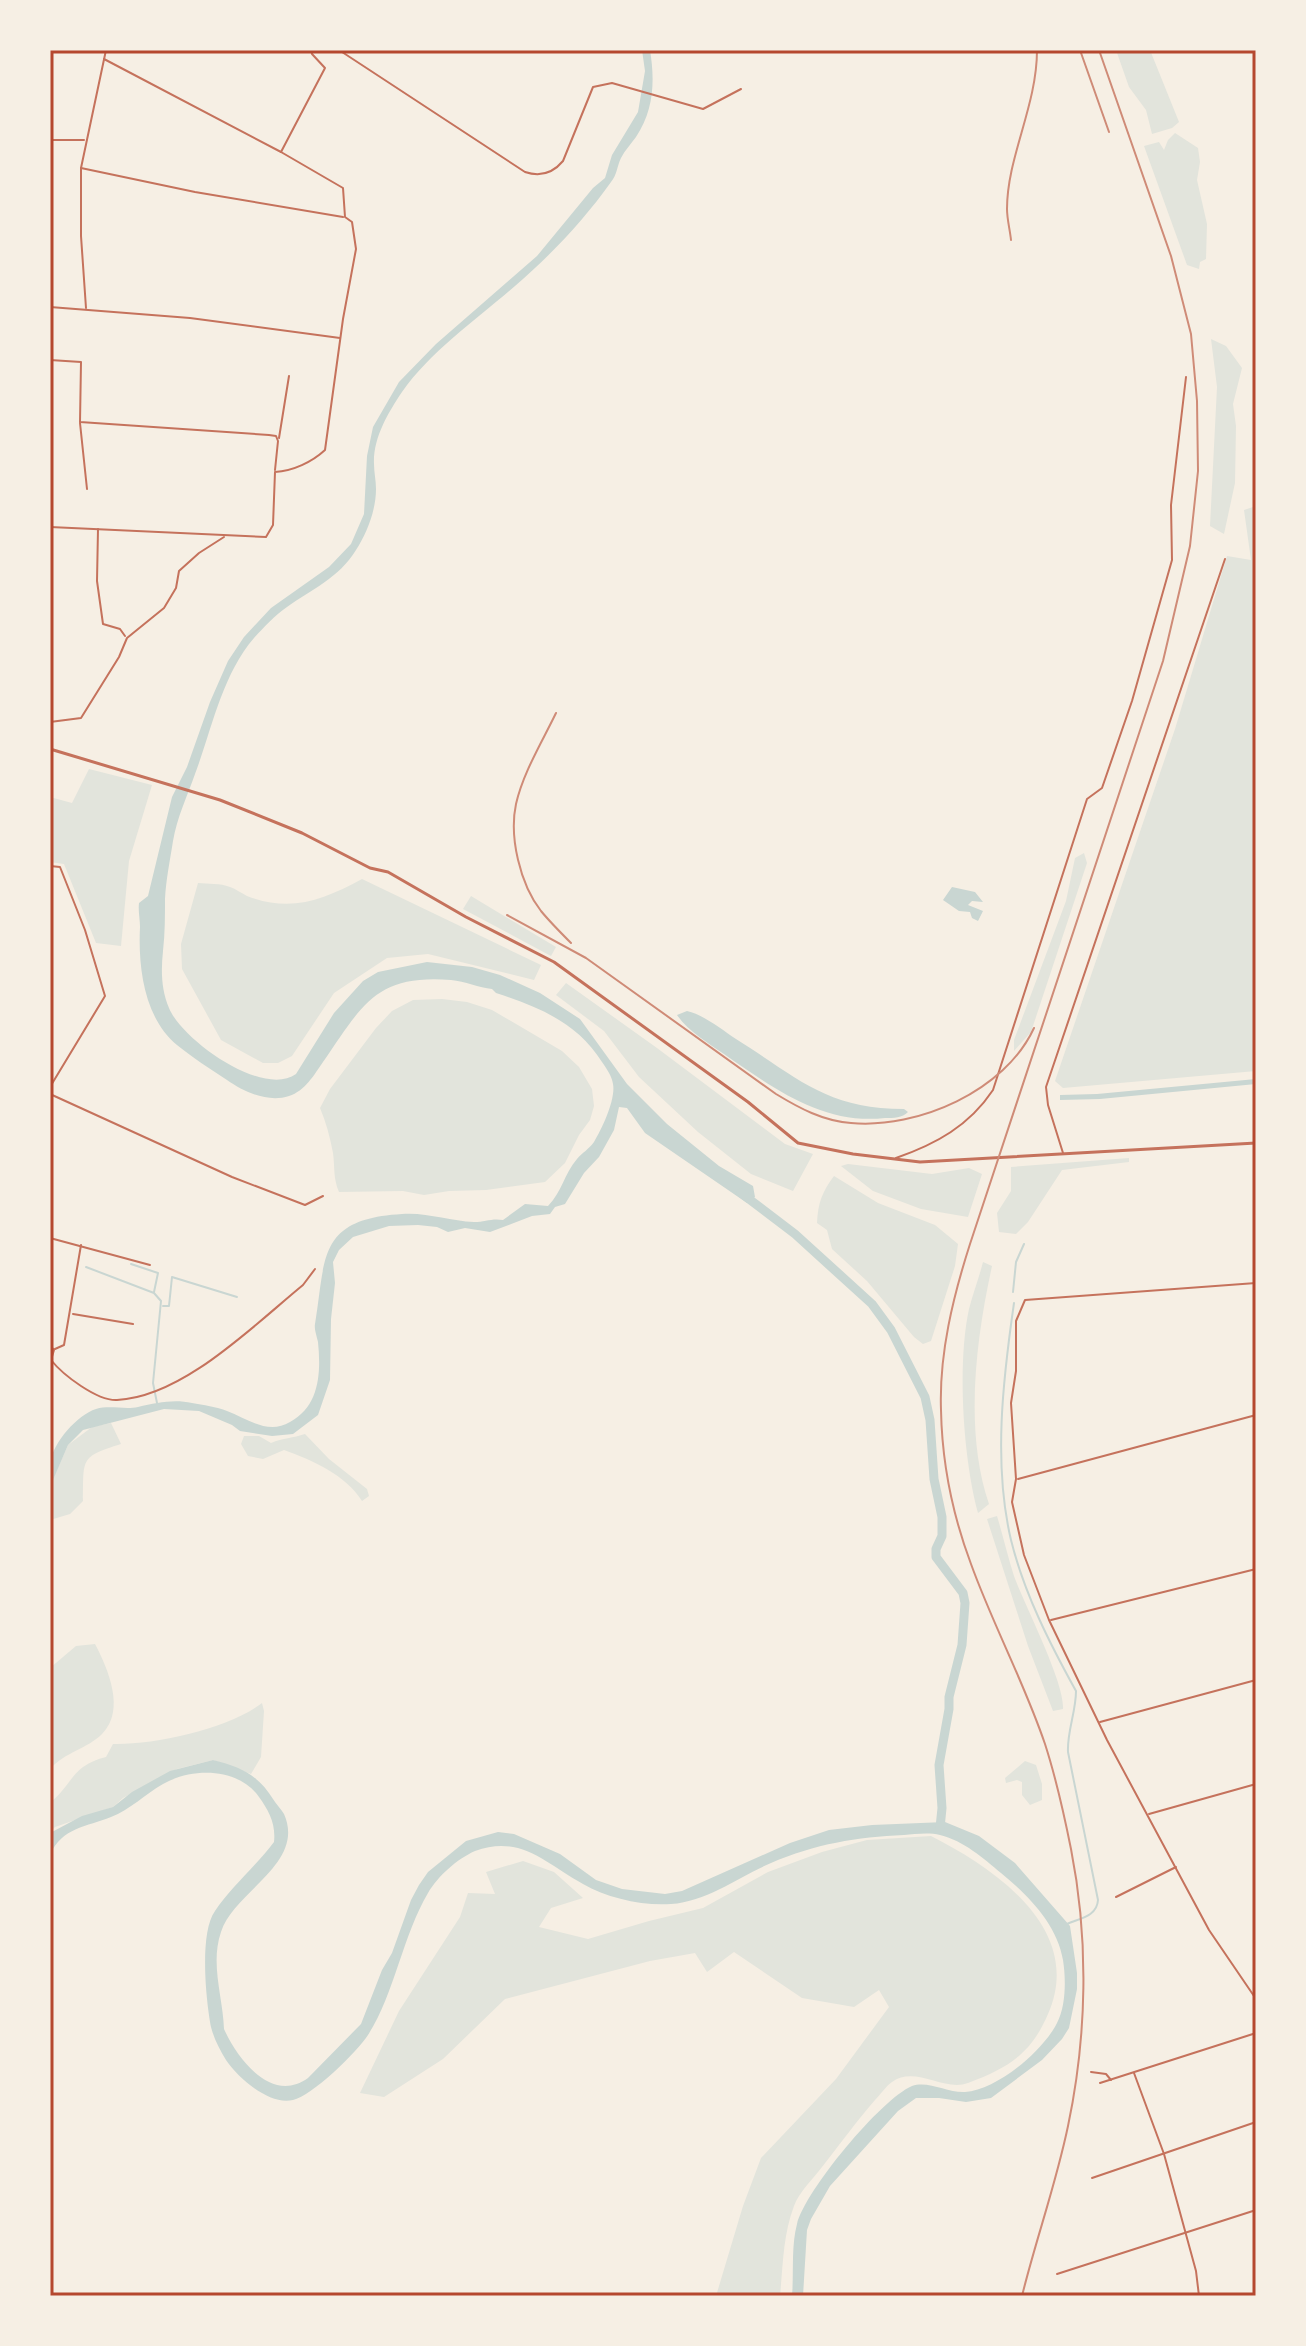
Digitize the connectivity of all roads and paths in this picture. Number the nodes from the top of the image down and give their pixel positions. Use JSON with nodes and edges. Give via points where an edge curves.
{"nodes":[{"id":1,"x":106,"y":50,"type":"edge"},
{"id":2,"x":311,"y":50,"type":"edge"},
{"id":3,"x":339,"y":50,"type":"edge"},
{"id":4,"x":104,"y":59,"type":"junction"},
{"id":5,"x":741,"y":89,"type":"dead end"},
{"id":6,"x":50,"y":140,"type":"edge"},
{"id":7,"x":86,"y":140,"type":"junction"},
{"id":8,"x":281,"y":152,"type":"junction"},
{"id":9,"x":81,"y":168,"type":"junction"},
{"id":10,"x":345,"y":217,"type":"junction"},
{"id":11,"x":50,"y":307,"type":"edge"},
{"id":12,"x":86,"y":309,"type":"junction"},
{"id":13,"x":341,"y":338,"type":"junction"},
{"id":14,"x":50,"y":360,"type":"edge"},
{"id":15,"x":289,"y":376,"type":"dead end"},
{"id":16,"x":1186,"y":377,"type":"dead end"},
{"id":17,"x":80,"y":422,"type":"junction"},
{"id":18,"x":278,"y":441,"type":"junction"},
{"id":19,"x":275,"y":472,"type":"junction"},
{"id":20,"x":87,"y":489,"type":"dead end"},
{"id":21,"x":50,"y":527,"type":"edge"},
{"id":22,"x":98,"y":528,"type":"junction"},
{"id":23,"x":225,"y":536,"type":"junction"},
{"id":24,"x":1225,"y":559,"type":"dead end"},
{"id":25,"x":127,"y":638,"type":"junction"},
{"id":26,"x":50,"y":722,"type":"edge"},
{"id":27,"x":50,"y":749,"type":"edge"},
{"id":28,"x":50,"y":866,"type":"edge"},
{"id":29,"x":50,"y":1087,"type":"edge"},
{"id":30,"x":50,"y":1094,"type":"edge"},
{"id":31,"x":1256,"y":1143,"type":"edge"},
{"id":32,"x":1064,"y":1154,"type":"junction"},
{"id":33,"x":891,"y":1159,"type":"junction"},
{"id":34,"x":323,"y":1196,"type":"dead end"},
{"id":35,"x":50,"y":1238,"type":"edge"},
{"id":36,"x":81,"y":1245,"type":"junction"},
{"id":37,"x":150,"y":1265,"type":"dead end"},
{"id":38,"x":315,"y":1269,"type":"dead end"},
{"id":39,"x":1256,"y":1283,"type":"edge"},
{"id":40,"x":71,"y":1314,"type":"junction"},
{"id":41,"x":133,"y":1324,"type":"dead end"},
{"id":42,"x":50,"y":1345,"type":"edge"},
{"id":43,"x":54,"y":1350,"type":"junction"},
{"id":44,"x":50,"y":1360,"type":"edge"},
{"id":45,"x":1256,"y":1415,"type":"edge"},
{"id":46,"x":1016,"y":1479,"type":"junction"},
{"id":47,"x":1256,"y":1569,"type":"edge"},
{"id":48,"x":1049,"y":1620,"type":"junction"},
{"id":49,"x":1256,"y":1680,"type":"edge"},
{"id":50,"x":1100,"y":1722,"type":"junction"},
{"id":51,"x":1256,"y":1784,"type":"edge"},
{"id":52,"x":1148,"y":1814,"type":"junction"},
{"id":53,"x":1177,"y":1867,"type":"junction"},
{"id":54,"x":1116,"y":1897,"type":"dead end"},
{"id":55,"x":1256,"y":1989,"type":"edge"},
{"id":56,"x":1252,"y":1992,"type":"junction"},
{"id":57,"x":1256,"y":1999,"type":"edge"},
{"id":58,"x":1256,"y":2033,"type":"edge"},
{"id":59,"x":1091,"y":2072,"type":"dead end"},
{"id":60,"x":1134,"y":2073,"type":"junction"},
{"id":61,"x":1112,"y":2081,"type":"junction"},
{"id":62,"x":1100,"y":2083,"type":"dead end"},
{"id":63,"x":1256,"y":2122,"type":"edge"},
{"id":64,"x":1164,"y":2154,"type":"junction"},
{"id":65,"x":1092,"y":2178,"type":"dead end"},
{"id":66,"x":1256,"y":2210,"type":"edge"},
{"id":67,"x":1184,"y":2233,"type":"junction"},
{"id":68,"x":1057,"y":2274,"type":"dead end"},
{"id":69,"x":1199,"y":2296,"type":"edge"}],
"edges":[{"from":1,"to":4,"type":"street"},
{"from":2,"to":8,"type":"street","via":[[325,68]]},
{"from":3,"to":5,"type":"street","via":[[537,175],[563,161],[593,87],[612,83],[703,109]]},
{"from":4,"to":7,"type":"street"},
{"from":4,"to":8,"type":"street"},
{"from":6,"to":7,"type":"street"},
{"from":7,"to":9,"type":"street"},
{"from":8,"to":10,"type":"street","via":[[343,188]]},
{"from":9,"to":10,"type":"street"},
{"from":9,"to":12,"type":"street"},
{"from":10,"to":13,"type":"street","via":[[352,222],[356,249]]},
{"from":11,"to":12,"type":"street"},
{"from":12,"to":13,"type":"street"},
{"from":13,"to":19,"type":"street","via":[[325,450],[315,459]]},
{"from":14,"to":17,"type":"street","via":[[81,362]]},
{"from":15,"to":18,"type":"street"},
{"from":16,"to":33,"type":"street","via":[[1171,505],[1172,560],[1158,614],[1102,788],[1087,799],[993,1090],[956,1130],[929,1147]]},
{"from":17,"to":18,"type":"street","via":[[269,435]]},
{"from":17,"to":20,"type":"street"},
{"from":18,"to":19,"type":"street"},
{"from":19,"to":23,"type":"street","via":[[273,525],[266,537]]},
{"from":21,"to":22,"type":"street"},
{"from":22,"to":23,"type":"street"},
{"from":22,"to":25,"type":"street","via":[[103,624],[120,629]]},
{"from":23,"to":25,"type":"street","via":[[179,571],[164,608]]},
{"from":24,"to":32,"type":"street","via":[[1046,1087]]},
{"from":25,"to":26,"type":"street","via":[[81,718]]},
{"from":27,"to":33,"type":"street","via":[[220,800],[388,872],[554,962],[798,1143]]},
{"from":28,"to":29,"type":"street","via":[[60,867],[105,996]]},
{"from":30,"to":34,"type":"street","via":[[305,1205]]},
{"from":31,"to":32,"type":"street"},
{"from":32,"to":33,"type":"street"},
{"from":35,"to":36,"type":"street"},
{"from":36,"to":37,"type":"street"},
{"from":36,"to":40,"type":"street"},
{"from":38,"to":44,"type":"street","via":[[303,1285],[200,1370],[144,1394],[115,1401],[72,1381]]},
{"from":39,"to":46,"type":"street","via":[[1025,1300],[1016,1321],[1011,1403]]},
{"from":40,"to":41,"type":"street"},
{"from":40,"to":43,"type":"street","via":[[64,1345]]},
{"from":42,"to":43,"type":"street"},
{"from":43,"to":44,"type":"street"},
{"from":45,"to":46,"type":"street"},
{"from":46,"to":48,"type":"street","via":[[1012,1502],[1024,1555]]},
{"from":47,"to":48,"type":"street"},
{"from":48,"to":50,"type":"street"},
{"from":49,"to":50,"type":"street"},
{"from":50,"to":52,"type":"street"},
{"from":51,"to":52,"type":"street"},
{"from":52,"to":53,"type":"street"},
{"from":53,"to":54,"type":"street"},
{"from":53,"to":56,"type":"street","via":[[1209,1930]]},
{"from":55,"to":56,"type":"street"},
{"from":56,"to":57,"type":"street"},
{"from":58,"to":60,"type":"street"},
{"from":59,"to":61,"type":"street","via":[[1106,2074]]},
{"from":60,"to":61,"type":"street"},
{"from":60,"to":64,"type":"street"},
{"from":61,"to":62,"type":"street"},
{"from":63,"to":64,"type":"street"},
{"from":64,"to":65,"type":"street"},
{"from":64,"to":67,"type":"street"},
{"from":66,"to":67,"type":"street"},
{"from":67,"to":68,"type":"street"},
{"from":67,"to":69,"type":"street"}]}
